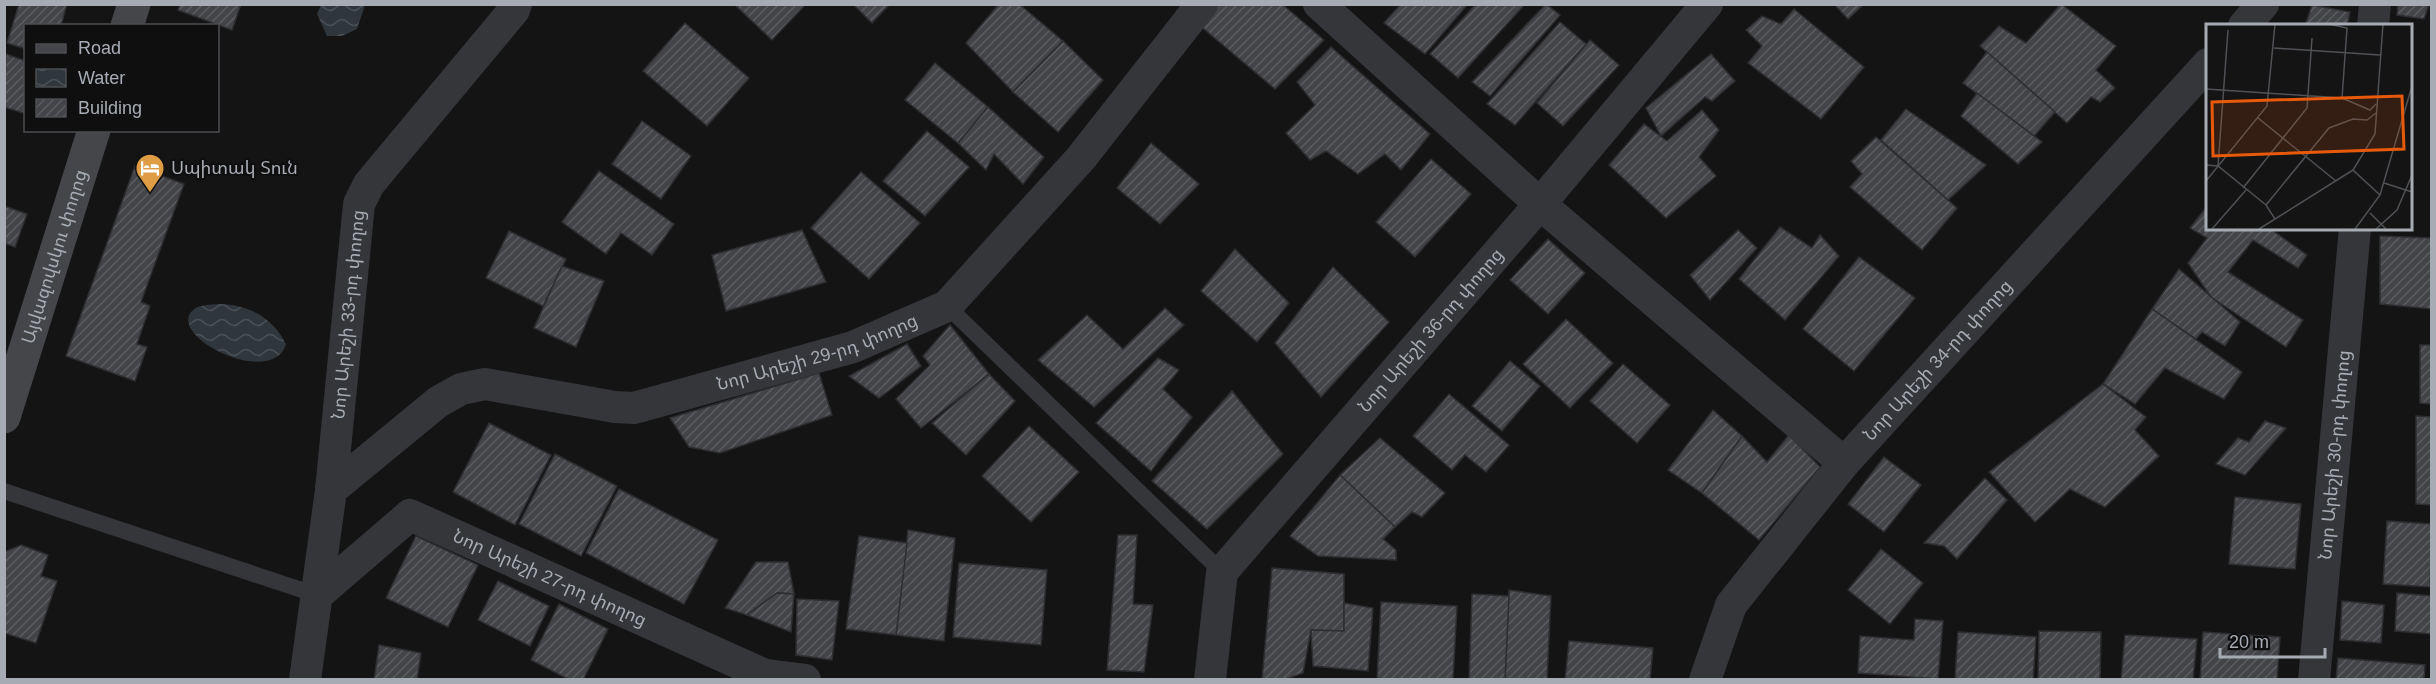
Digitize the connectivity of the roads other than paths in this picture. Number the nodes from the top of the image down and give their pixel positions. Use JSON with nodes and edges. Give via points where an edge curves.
{"nodes":[{"id":1,"x":134,"y":4,"type":"edge"},
{"id":2,"x":516,"y":4,"type":"edge"},
{"id":3,"x":1202,"y":4,"type":"edge"},
{"id":4,"x":1319,"y":4,"type":"edge"},
{"id":5,"x":1707,"y":4,"type":"edge"},
{"id":6,"x":2263,"y":4,"type":"edge"},
{"id":7,"x":2375,"y":4,"type":"edge"},
{"id":8,"x":128,"y":24,"type":"edge"},
{"id":9,"x":2246,"y":24,"type":"edge"},
{"id":10,"x":2373,"y":24,"type":"edge"},
{"id":11,"x":2206,"y":66,"type":"edge"},
{"id":12,"x":93,"y":132,"type":"edge"},
{"id":13,"x":1540,"y":204,"type":"junction"},
{"id":14,"x":2355,"y":230,"type":"edge"},
{"id":15,"x":947,"y":306,"type":"junction"},
{"id":16,"x":4,"y":417,"type":"edge"},
{"id":17,"x":1844,"y":463,"type":"junction"},
{"id":18,"x":331,"y":490,"type":"junction"},
{"id":19,"x":4,"y":491,"type":"edge"},
{"id":20,"x":1222,"y":572,"type":"junction"},
{"id":21,"x":317,"y":596,"type":"junction"},
{"id":22,"x":765,"y":677,"type":"edge"},
{"id":23,"x":305,"y":680,"type":"edge"},
{"id":24,"x":805,"y":680,"type":"edge"},
{"id":25,"x":1210,"y":680,"type":"edge"},
{"id":26,"x":1705,"y":680,"type":"edge"},
{"id":27,"x":2314,"y":680,"type":"edge"}],
"edges":[{"from":1,"to":8,"type":"main road"},
{"from":2,"to":18,"type":"street","name":"Նոր Արեշի 33-րդ փողոց","via":[[369,184],[359,204]]},
{"from":3,"to":15,"type":"street","name":"Նոր Արեշի 29-րդ փողոց","via":[[1081,158]]},
{"from":4,"to":13,"type":"street"},
{"from":5,"to":13,"type":"street","name":"Նոր Արեշի 36-րդ փողոց"},
{"from":6,"to":9,"type":"street"},
{"from":7,"to":10,"type":"street"},
{"from":11,"to":17,"type":"street","name":"Նոր Արեշի 34-րդ փողոց"},
{"from":12,"to":16,"type":"main road","name":"Այվազովսկու փողոց"},
{"from":13,"to":17,"type":"street"},
{"from":13,"to":20,"type":"street","name":"Նոր Արեշի 36-րդ փողոց"},
{"from":14,"to":27,"type":"street","name":"Նոր Արեշի 30-րդ փողոց"},
{"from":15,"to":18,"type":"street","name":"Նոր Արեշի 29-րդ փողոց","via":[[853,347],[634,408],[485,384],[461,389],[438,402]]},
{"from":15,"to":20,"type":"lane"},
{"from":17,"to":26,"type":"street","name":"Նոր Արեշի 34-րդ փողոց","via":[[1731,604]]},
{"from":18,"to":21,"type":"street","name":"Նոր Արեշի 33-րդ փողոց"},
{"from":19,"to":21,"type":"lane"},
{"from":20,"to":25,"type":"street"},
{"from":21,"to":22,"type":"street","name":"Նոր Արեշի 27-րդ փողոց","via":[[410,515]]},
{"from":21,"to":23,"type":"street","name":"Նոր Արեշի 33-րդ փողոց"},
{"from":22,"to":24,"type":"street","name":"Նոր Արեշի 27-րդ փողոց"}]}
